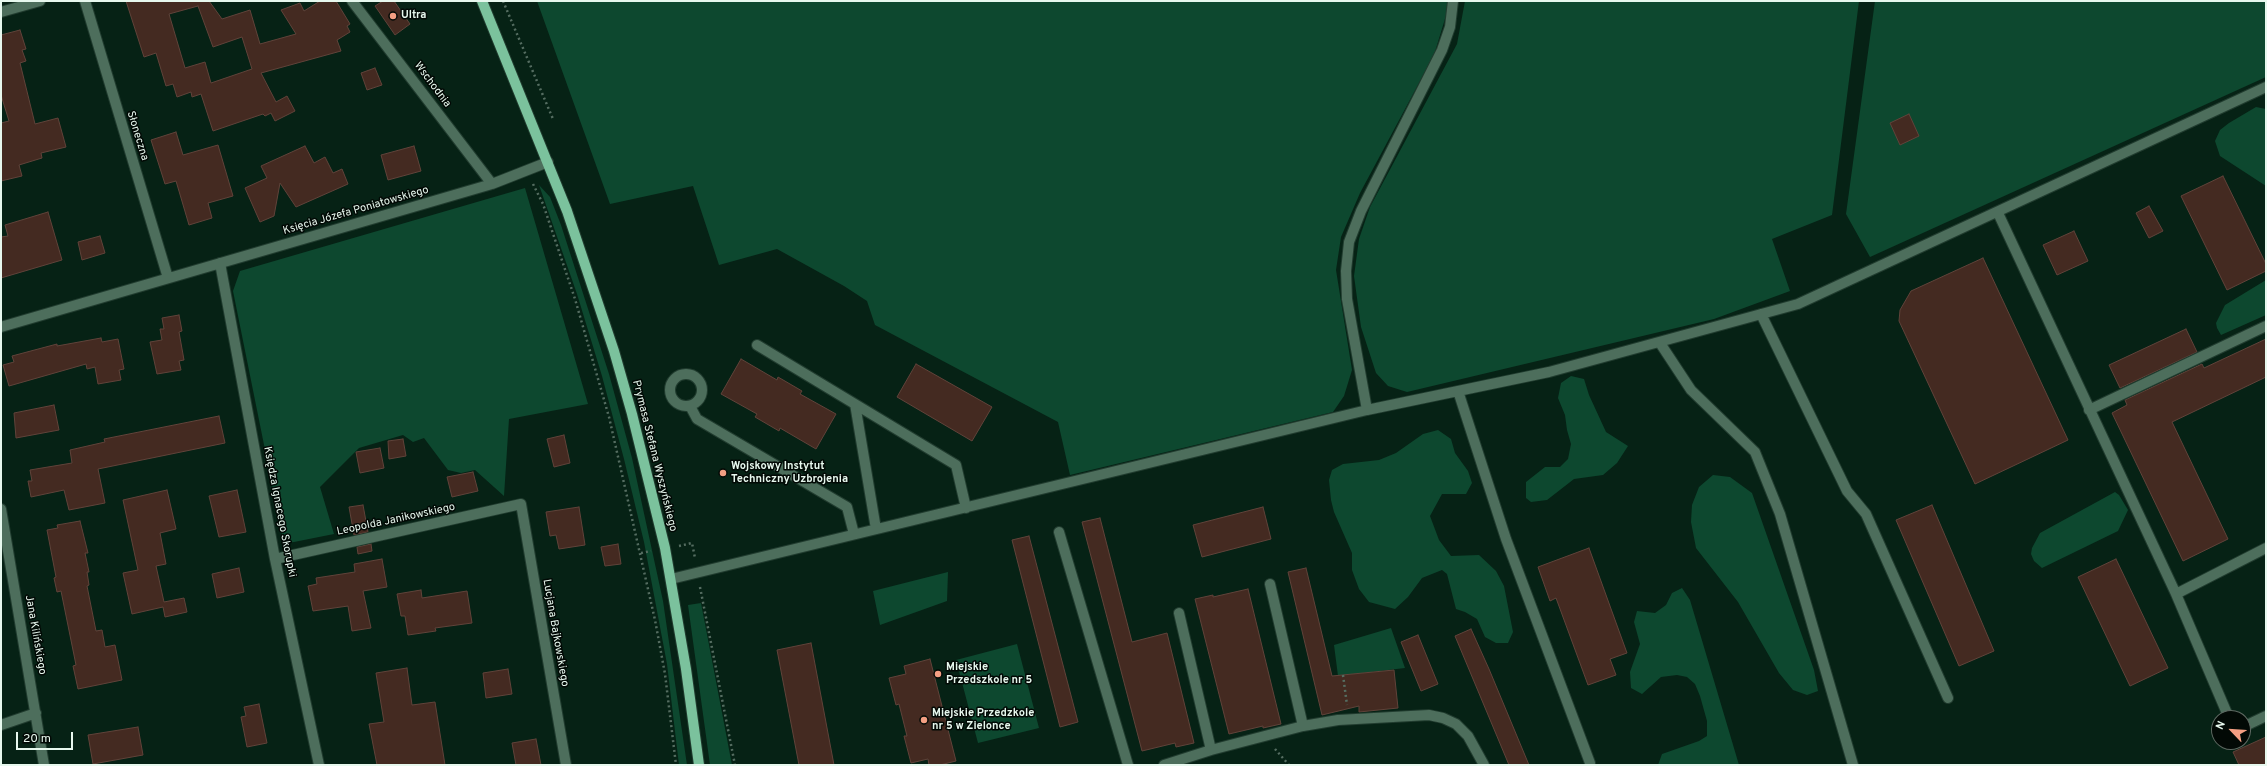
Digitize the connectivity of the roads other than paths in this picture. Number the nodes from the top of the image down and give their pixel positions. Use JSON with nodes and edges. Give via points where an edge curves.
{"nodes":[{"id":1,"x":40,"y":1,"type":"edge"},
{"id":2,"x":86,"y":1,"type":"edge"},
{"id":3,"x":352,"y":1,"type":"edge"},
{"id":4,"x":482,"y":1,"type":"edge"},
{"id":5,"x":1453,"y":1,"type":"edge"},
{"id":6,"x":1,"y":12,"type":"edge"},
{"id":7,"x":2266,"y":88,"type":"edge"},
{"id":8,"x":548,"y":162,"type":"junction"},
{"id":9,"x":492,"y":184,"type":"junction"},
{"id":10,"x":1998,"y":213,"type":"junction"},
{"id":11,"x":220,"y":263,"type":"junction"},
{"id":12,"x":168,"y":278,"type":"junction"},
{"id":13,"x":1761,"y":314,"type":"junction"},
{"id":14,"x":2266,"y":326,"type":"edge"},
{"id":15,"x":1,"y":327,"type":"edge"},
{"id":16,"x":1660,"y":343,"type":"junction"},
{"id":17,"x":757,"y":344,"type":"dead end"},
{"id":18,"x":1458,"y":391,"type":"junction"},
{"id":19,"x":855,"y":404,"type":"junction"},
{"id":20,"x":690,"y":406,"type":"dead end"},
{"id":21,"x":1367,"y":410,"type":"junction"},
{"id":22,"x":2089,"y":410,"type":"junction"},
{"id":23,"x":521,"y":504,"type":"joint"},
{"id":24,"x":966,"y":508,"type":"junction"},
{"id":25,"x":1,"y":509,"type":"edge"},
{"id":26,"x":2,"y":525,"type":"edge"},
{"id":27,"x":876,"y":529,"type":"junction"},
{"id":28,"x":1059,"y":532,"type":"dead end"},
{"id":29,"x":854,"y":534,"type":"junction"},
{"id":30,"x":2266,"y":548,"type":"edge"},
{"id":31,"x":275,"y":559,"type":"junction"},
{"id":32,"x":671,"y":579,"type":"junction"},
{"id":33,"x":1270,"y":584,"type":"dead end"},
{"id":34,"x":2176,"y":594,"type":"junction"},
{"id":35,"x":1178,"y":613,"type":"dead end"},
{"id":36,"x":1948,"y":698,"type":"dead end"},
{"id":37,"x":2227,"y":710,"type":"edge"},
{"id":38,"x":36,"y":713,"type":"junction"},
{"id":39,"x":2266,"y":716,"type":"edge"},
{"id":40,"x":2251,"y":723,"type":"edge"},
{"id":41,"x":1,"y":724,"type":"edge"},
{"id":42,"x":1303,"y":726,"type":"junction"},
{"id":43,"x":1210,"y":750,"type":"junction"},
{"id":44,"x":1590,"y":763,"type":"dead end"},
{"id":45,"x":44,"y":765,"type":"edge"},
{"id":46,"x":319,"y":765,"type":"edge"},
{"id":47,"x":566,"y":765,"type":"edge"},
{"id":48,"x":699,"y":765,"type":"edge"},
{"id":49,"x":1128,"y":765,"type":"edge"},
{"id":50,"x":1164,"y":765,"type":"edge"},
{"id":51,"x":1484,"y":765,"type":"edge"},
{"id":52,"x":1853,"y":765,"type":"edge"}],
"edges":[{"from":1,"to":6,"type":"street"},
{"from":2,"to":12,"type":"street","name":"Słoneczna"},
{"from":3,"to":9,"type":"street","name":"Wschodnia"},
{"from":4,"to":8,"type":"main road"},
{"from":5,"to":21,"type":"street","via":[[1450,27],[1442,50],[1361,211],[1349,242],[1347,299]]},
{"from":7,"to":10,"type":"street"},
{"from":8,"to":9,"type":"street","name":"Księcia Józefa Poniatowskiego"},
{"from":8,"to":32,"type":"main road","name":"Prymasa Stefana Wyszyńskiego","via":[[578,240],[614,351],[632,414]]},
{"from":9,"to":11,"type":"street","name":"Księcia Józefa Poniatowskiego"},
{"from":10,"to":13,"type":"street","via":[[1798,304]]},
{"from":10,"to":22,"type":"street"},
{"from":11,"to":12,"type":"street","name":"Księcia Józefa Poniatowskiego"},
{"from":11,"to":31,"type":"street","name":"Księdza Ignacego Skorupki"},
{"from":12,"to":15,"type":"street","name":"Księcia Józefa Poniatowskiego"},
{"from":13,"to":16,"type":"street"},
{"from":13,"to":36,"type":"street","via":[[1847,491],[1866,514]]},
{"from":14,"to":22,"type":"street"},
{"from":16,"to":18,"type":"street","via":[[1549,372]]},
{"from":16,"to":52,"type":"street","via":[[1691,390],[1755,452],[1780,514]]},
{"from":17,"to":19,"type":"street"},
{"from":18,"to":21,"type":"street"},
{"from":18,"to":44,"type":"street","via":[[1506,539]]},
{"from":19,"to":24,"type":"street","via":[[956,465]]},
{"from":19,"to":27,"type":"street"},
{"from":20,"to":29,"type":"street","via":[[697,419],[847,507]]},
{"from":21,"to":24,"type":"street"},
{"from":22,"to":34,"type":"street"},
{"from":23,"to":31,"type":"street","name":"Leopolda Janikowskiego"},
{"from":23,"to":47,"type":"street","name":"Lucjana Bajkowskiego"},
{"from":24,"to":27,"type":"street"},
{"from":25,"to":26,"type":"street","name":"Jana Kilińskiego"},
{"from":26,"to":38,"type":"street","name":"Jana Kilińskiego"},
{"from":27,"to":29,"type":"street"},
{"from":28,"to":49,"type":"street"},
{"from":29,"to":32,"type":"street"},
{"from":30,"to":34,"type":"street"},
{"from":31,"to":46,"type":"street","name":"Księdza Ignacego Skorupki"},
{"from":32,"to":48,"type":"main road","name":"Prymasa Stefana Wyszyńskiego"},
{"from":33,"to":42,"type":"street"},
{"from":34,"to":37,"type":"street"},
{"from":35,"to":43,"type":"street"},
{"from":38,"to":41,"type":"street"},
{"from":38,"to":45,"type":"street","name":"Jana Kilińskiego"},
{"from":39,"to":40,"type":"street"},
{"from":42,"to":43,"type":"street"},
{"from":42,"to":51,"type":"street","via":[[1349,719],[1429,715],[1443,718],[1456,724],[1468,736]]},
{"from":43,"to":50,"type":"street"}]}
